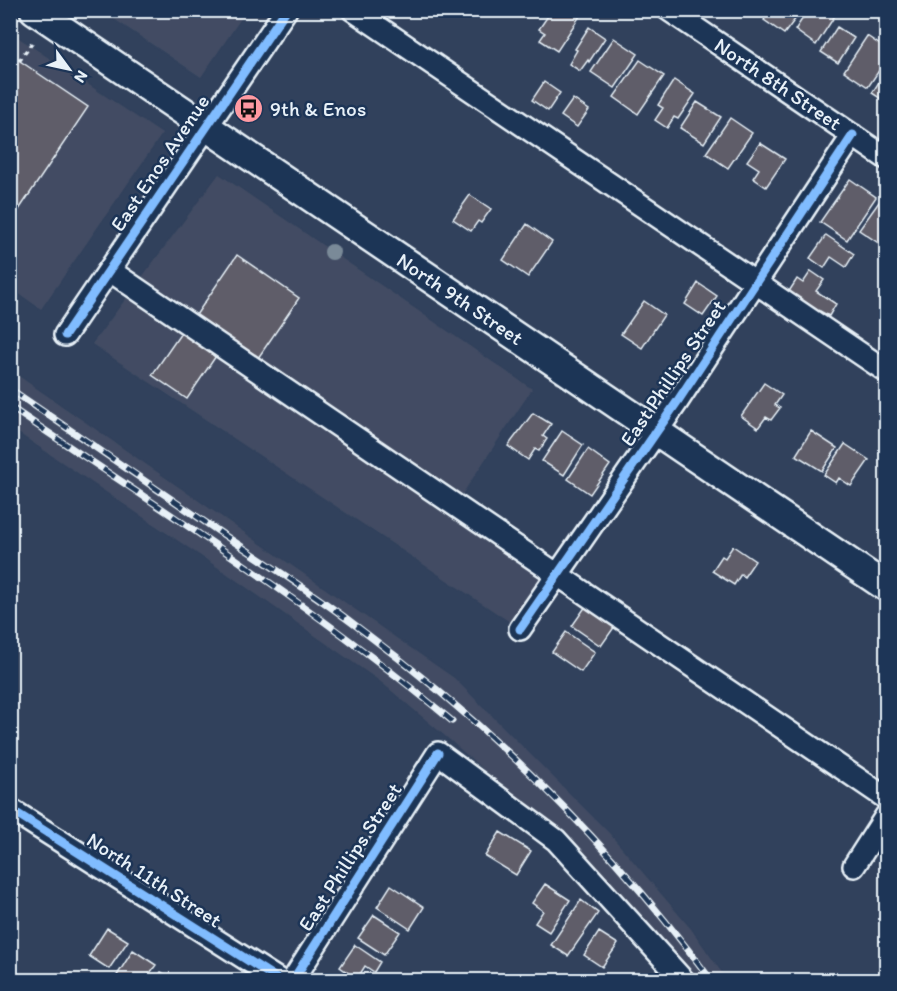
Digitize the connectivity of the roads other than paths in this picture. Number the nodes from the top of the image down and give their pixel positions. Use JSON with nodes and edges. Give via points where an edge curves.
{"nodes":[{"id":1,"x":286,"y":10,"type":"edge"},
{"id":2,"x":353,"y":10,"type":"edge"},
{"id":3,"x":669,"y":10,"type":"edge"},
{"id":4,"x":47,"y":14,"type":"edge"},
{"id":5,"x":206,"y":127,"type":"junction"},
{"id":6,"x":854,"y":135,"type":"junction"},
{"id":7,"x":886,"y":158,"type":"edge"},
{"id":8,"x":109,"y":270,"type":"junction"},
{"id":9,"x":755,"y":283,"type":"junction"},
{"id":10,"x":65,"y":335,"type":"dead end"},
{"id":11,"x":886,"y":371,"type":"edge"},
{"id":12,"x":656,"y":432,"type":"junction"},
{"id":13,"x":558,"y":574,"type":"junction"},
{"id":14,"x":886,"y":587,"type":"edge"},
{"id":15,"x":520,"y":629,"type":"dead end"},
{"id":16,"x":886,"y":798,"type":"edge"},
{"id":17,"x":10,"y":809,"type":"edge"},
{"id":18,"x":886,"y":816,"type":"edge"},
{"id":19,"x":854,"y":866,"type":"dead end"},
{"id":20,"x":279,"y":981,"type":"edge"},
{"id":21,"x":293,"y":981,"type":"edge"},
{"id":22,"x":683,"y":981,"type":"edge"}],
"edges":[{"from":1,"to":5,"type":"street","name":"East Enos Avenue"},
{"from":2,"to":9,"type":"street"},
{"from":3,"to":6,"type":"street","name":"North 8th Street"},
{"from":4,"to":5,"type":"main road","name":"North 9th Street"},
{"from":5,"to":8,"type":"street","name":"East Enos Avenue"},
{"from":5,"to":12,"type":"main road","name":"North 9th Street"},
{"from":6,"to":7,"type":"street","name":"North 8th Street"},
{"from":6,"to":9,"type":"street","name":"East Phillips Street"},
{"from":8,"to":10,"type":"street","name":"East Enos Avenue"},
{"from":8,"to":13,"type":"street"},
{"from":9,"to":11,"type":"street"},
{"from":9,"to":12,"type":"street","name":"East Phillips Street"},
{"from":12,"to":13,"type":"street","name":"East Phillips Street"},
{"from":12,"to":14,"type":"main road","name":"North 9th Street"},
{"from":13,"to":15,"type":"street","name":"East Phillips Street"},
{"from":13,"to":16,"type":"street"},
{"from":17,"to":20,"type":"street","name":"North 11th Street"},
{"from":18,"to":19,"type":"street"},
{"from":21,"to":22,"type":"street","name":"East Phillips Street","via":[[438,753],[556,840]]}]}
